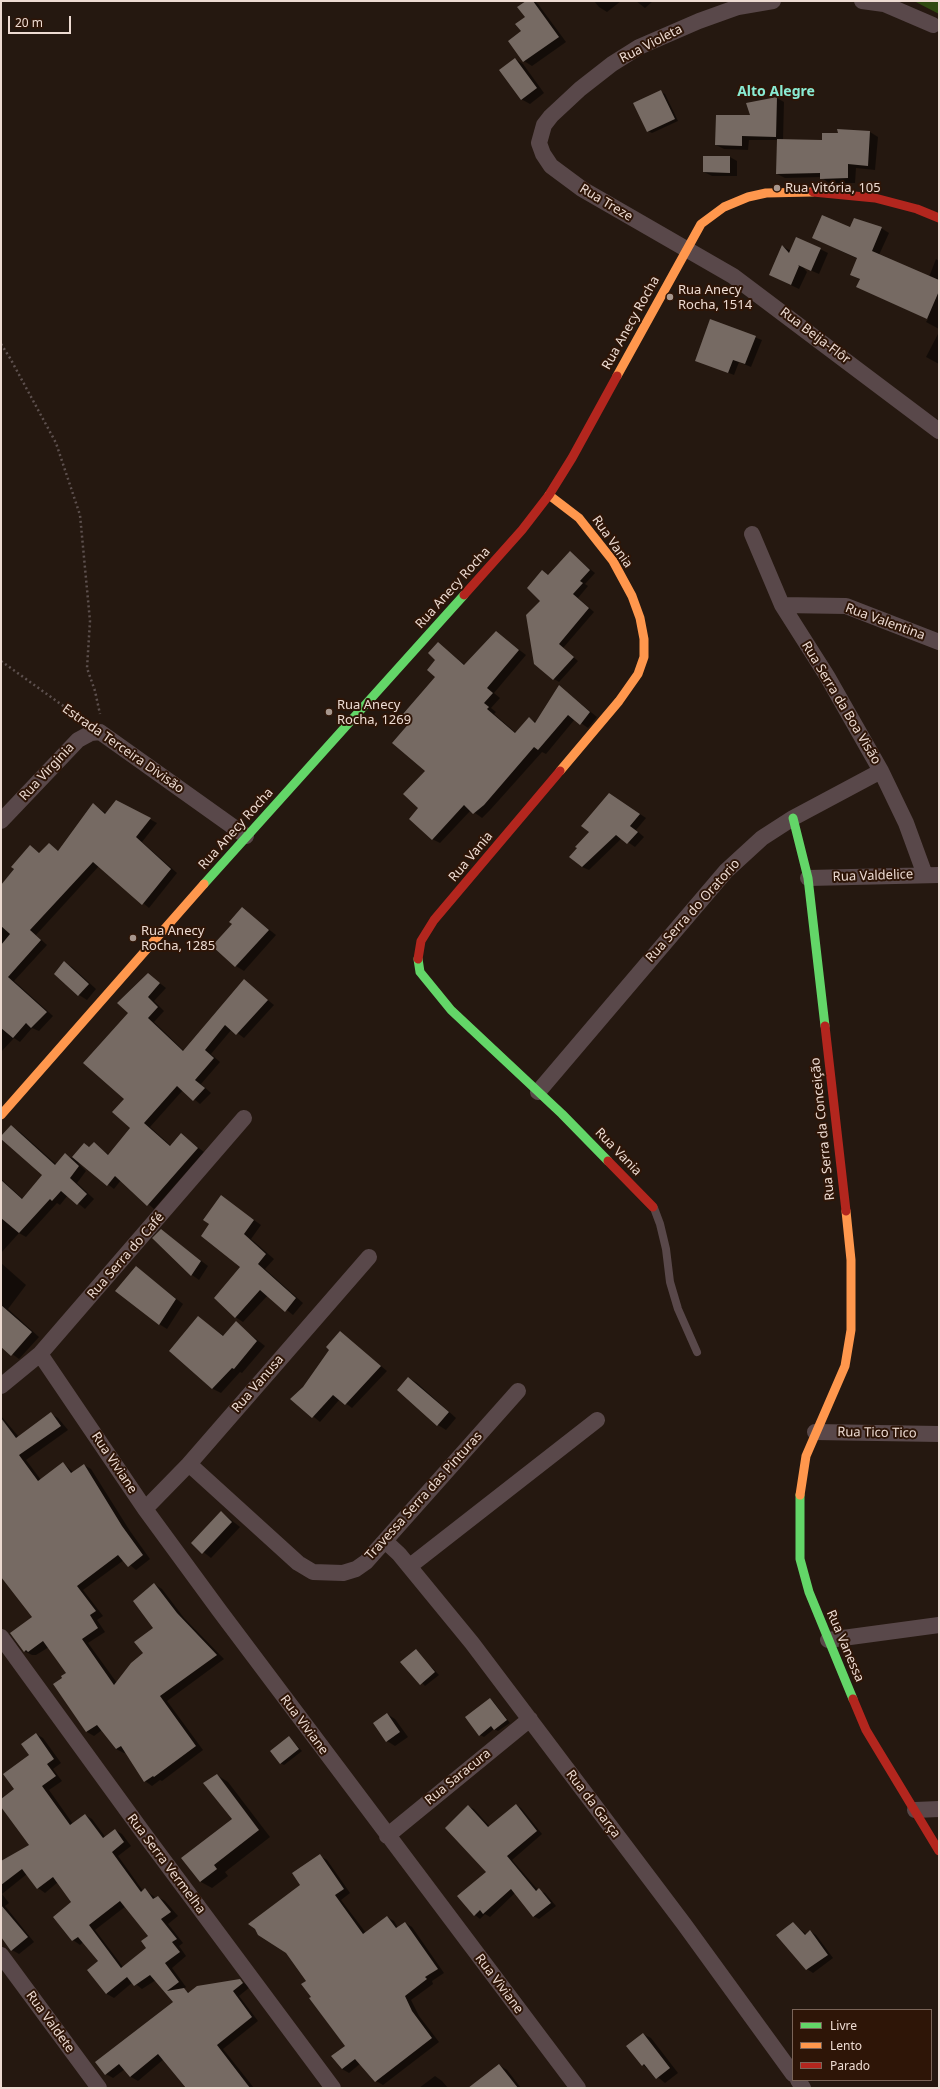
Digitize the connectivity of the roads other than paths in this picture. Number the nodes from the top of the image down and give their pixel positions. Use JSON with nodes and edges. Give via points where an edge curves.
{"nodes":[{"id":1,"x":773,"y":1,"type":"edge"},
{"id":2,"x":862,"y":1,"type":"edge"},
{"id":3,"x":933,"y":25,"type":"dead end"},
{"id":4,"x":539,"y":143,"type":"joint"},
{"id":5,"x":939,"y":218,"type":"edge"},
{"id":6,"x":685,"y":249,"type":"junction"},
{"id":7,"x":939,"y":431,"type":"edge"},
{"id":8,"x":549,"y":496,"type":"junction"},
{"id":9,"x":752,"y":534,"type":"dead end"},
{"id":10,"x":782,"y":605,"type":"junction"},
{"id":11,"x":939,"y":642,"type":"edge"},
{"id":12,"x":100,"y":732,"type":"joint"},
{"id":13,"x":881,"y":771,"type":"junction"},
{"id":14,"x":793,"y":818,"type":"junction"},
{"id":15,"x":1,"y":822,"type":"edge"},
{"id":16,"x":246,"y":836,"type":"junction"},
{"id":17,"x":932,"y":875,"type":"edge"},
{"id":18,"x":808,"y":878,"type":"junction"},
{"id":19,"x":538,"y":1092,"type":"junction"},
{"id":20,"x":1,"y":1115,"type":"edge"},
{"id":21,"x":244,"y":1118,"type":"dead end"},
{"id":22,"x":653,"y":1207,"type":"joint"},
{"id":23,"x":368,"y":1257,"type":"dead end"},
{"id":24,"x":697,"y":1352,"type":"dead end"},
{"id":25,"x":40,"y":1354,"type":"junction"},
{"id":26,"x":1,"y":1386,"type":"edge"},
{"id":27,"x":518,"y":1391,"type":"dead end"},
{"id":28,"x":597,"y":1420,"type":"dead end"},
{"id":29,"x":815,"y":1432,"type":"junction"},
{"id":30,"x":939,"y":1434,"type":"edge"},
{"id":31,"x":189,"y":1464,"type":"junction"},
{"id":32,"x":145,"y":1509,"type":"junction"},
{"id":33,"x":385,"y":1541,"type":"junction"},
{"id":34,"x":410,"y":1566,"type":"junction"},
{"id":35,"x":939,"y":1625,"type":"edge"},
{"id":36,"x":1,"y":1637,"type":"edge"},
{"id":37,"x":828,"y":1640,"type":"junction"},
{"id":38,"x":530,"y":1719,"type":"junction"},
{"id":39,"x":939,"y":1809,"type":"edge"},
{"id":40,"x":915,"y":1810,"type":"junction"},
{"id":41,"x":387,"y":1836,"type":"junction"},
{"id":42,"x":939,"y":1851,"type":"edge"},
{"id":43,"x":1,"y":1955,"type":"edge"},
{"id":44,"x":792,"y":2073,"type":"edge"},
{"id":45,"x":99,"y":2088,"type":"edge"},
{"id":46,"x":333,"y":2088,"type":"edge"},
{"id":47,"x":578,"y":2088,"type":"edge"}],
"edges":[{"from":1,"to":4,"type":"street","name":"Rua Violeta","via":[[738,8],[699,21],[639,47],[580,89],[551,116],[544,125]]},
{"from":2,"to":3,"type":"street","via":[[884,4]]},
{"from":4,"to":6,"type":"street","name":"Rua Treze","via":[[552,166],[582,190]]},
{"from":5,"to":6,"type":"street","name":"Rua Anecy Rocha","via":[[917,209],[875,198],[833,193],[766,194],[748,197],[724,207],[701,224]]},
{"from":6,"to":7,"type":"street","name":"Rua Beija-Flôr","via":[[733,276]]},
{"from":6,"to":8,"type":"street","name":"Rua Anecy Rocha"},
{"from":8,"to":16,"type":"street","name":"Rua Anecy Rocha","via":[[522,530]]},
{"from":8,"to":19,"type":"street","name":"Rua Vania","via":[[579,518],[613,561],[632,596],[640,618],[644,657],[638,674],[619,701],[434,920],[421,941],[417,956],[420,972],[452,1010]]},
{"from":9,"to":10,"type":"street","name":"Rua Serra da Boa Visão"},
{"from":10,"to":11,"type":"street","name":"Rua Valentina","via":[[846,606]]},
{"from":10,"to":13,"type":"street","name":"Rua Serra da Boa Visão","via":[[827,676]]},
{"from":12,"to":15,"type":"street","name":"Rua Virginia","via":[[91,733],[78,740]]},
{"from":12,"to":16,"type":"street","name":"Estrada Terceira Divisão"},
{"from":13,"to":14,"type":"street","name":"Rua Serra do Oratorio"},
{"from":13,"to":17,"type":"street","name":"Rua Serra da Boa Visão"},
{"from":14,"to":18,"type":"street","name":"Rua Serra da Conceição"},
{"from":14,"to":19,"type":"street","name":"Rua Serra do Oratorio","via":[[762,838],[726,871]]},
{"from":16,"to":20,"type":"street","name":"Rua Anecy Rocha"},
{"from":17,"to":18,"type":"street","name":"Rua Valdelice"},
{"from":18,"to":29,"type":"street","name":"Rua Serra da Conceição","via":[[851,1260],[851,1330],[845,1366]]},
{"from":19,"to":22,"type":"street","name":"Rua Vania"},
{"from":21,"to":25,"type":"street","name":"Rua Serra do Café"},
{"from":22,"to":24,"type":"lane","via":[[660,1224],[670,1282],[678,1309]]},
{"from":23,"to":31,"type":"street","name":"Rua Vanusa"},
{"from":25,"to":26,"type":"street","name":"Rua Serra do Café"},
{"from":25,"to":32,"type":"street","name":"Rua Viviane"},
{"from":27,"to":33,"type":"street","name":"Travessa Serra das Pinturas"},
{"from":28,"to":34,"type":"street"},
{"from":29,"to":30,"type":"street","name":"Rua Tico Tico"},
{"from":29,"to":37,"type":"street","name":"Rua Vanessa","via":[[806,1456],[800,1489],[800,1559],[809,1592]]},
{"from":31,"to":32,"type":"street","name":"Rua Vanusa"},
{"from":31,"to":33,"type":"street","name":"Travessa Serra das Pinturas","via":[[298,1563],[313,1572],[343,1573],[356,1569]]},
{"from":32,"to":41,"type":"street","name":"Rua Viviane"},
{"from":33,"to":34,"type":"street","name":"Rua da Garça"},
{"from":34,"to":38,"type":"street","name":"Rua da Garça"},
{"from":35,"to":37,"type":"street"},
{"from":36,"to":46,"type":"street","name":"Rua Serra Vermelha"},
{"from":37,"to":40,"type":"street","name":"Rua Vanessa","via":[[866,1730]]},
{"from":38,"to":41,"type":"street","name":"Rua Saracura"},
{"from":38,"to":44,"type":"street","name":"Rua da Garça"},
{"from":39,"to":40,"type":"street"},
{"from":40,"to":42,"type":"street","name":"Rua Vanessa"},
{"from":41,"to":47,"type":"street","name":"Rua Viviane"},
{"from":43,"to":45,"type":"street","name":"Rua Valdete"}]}
